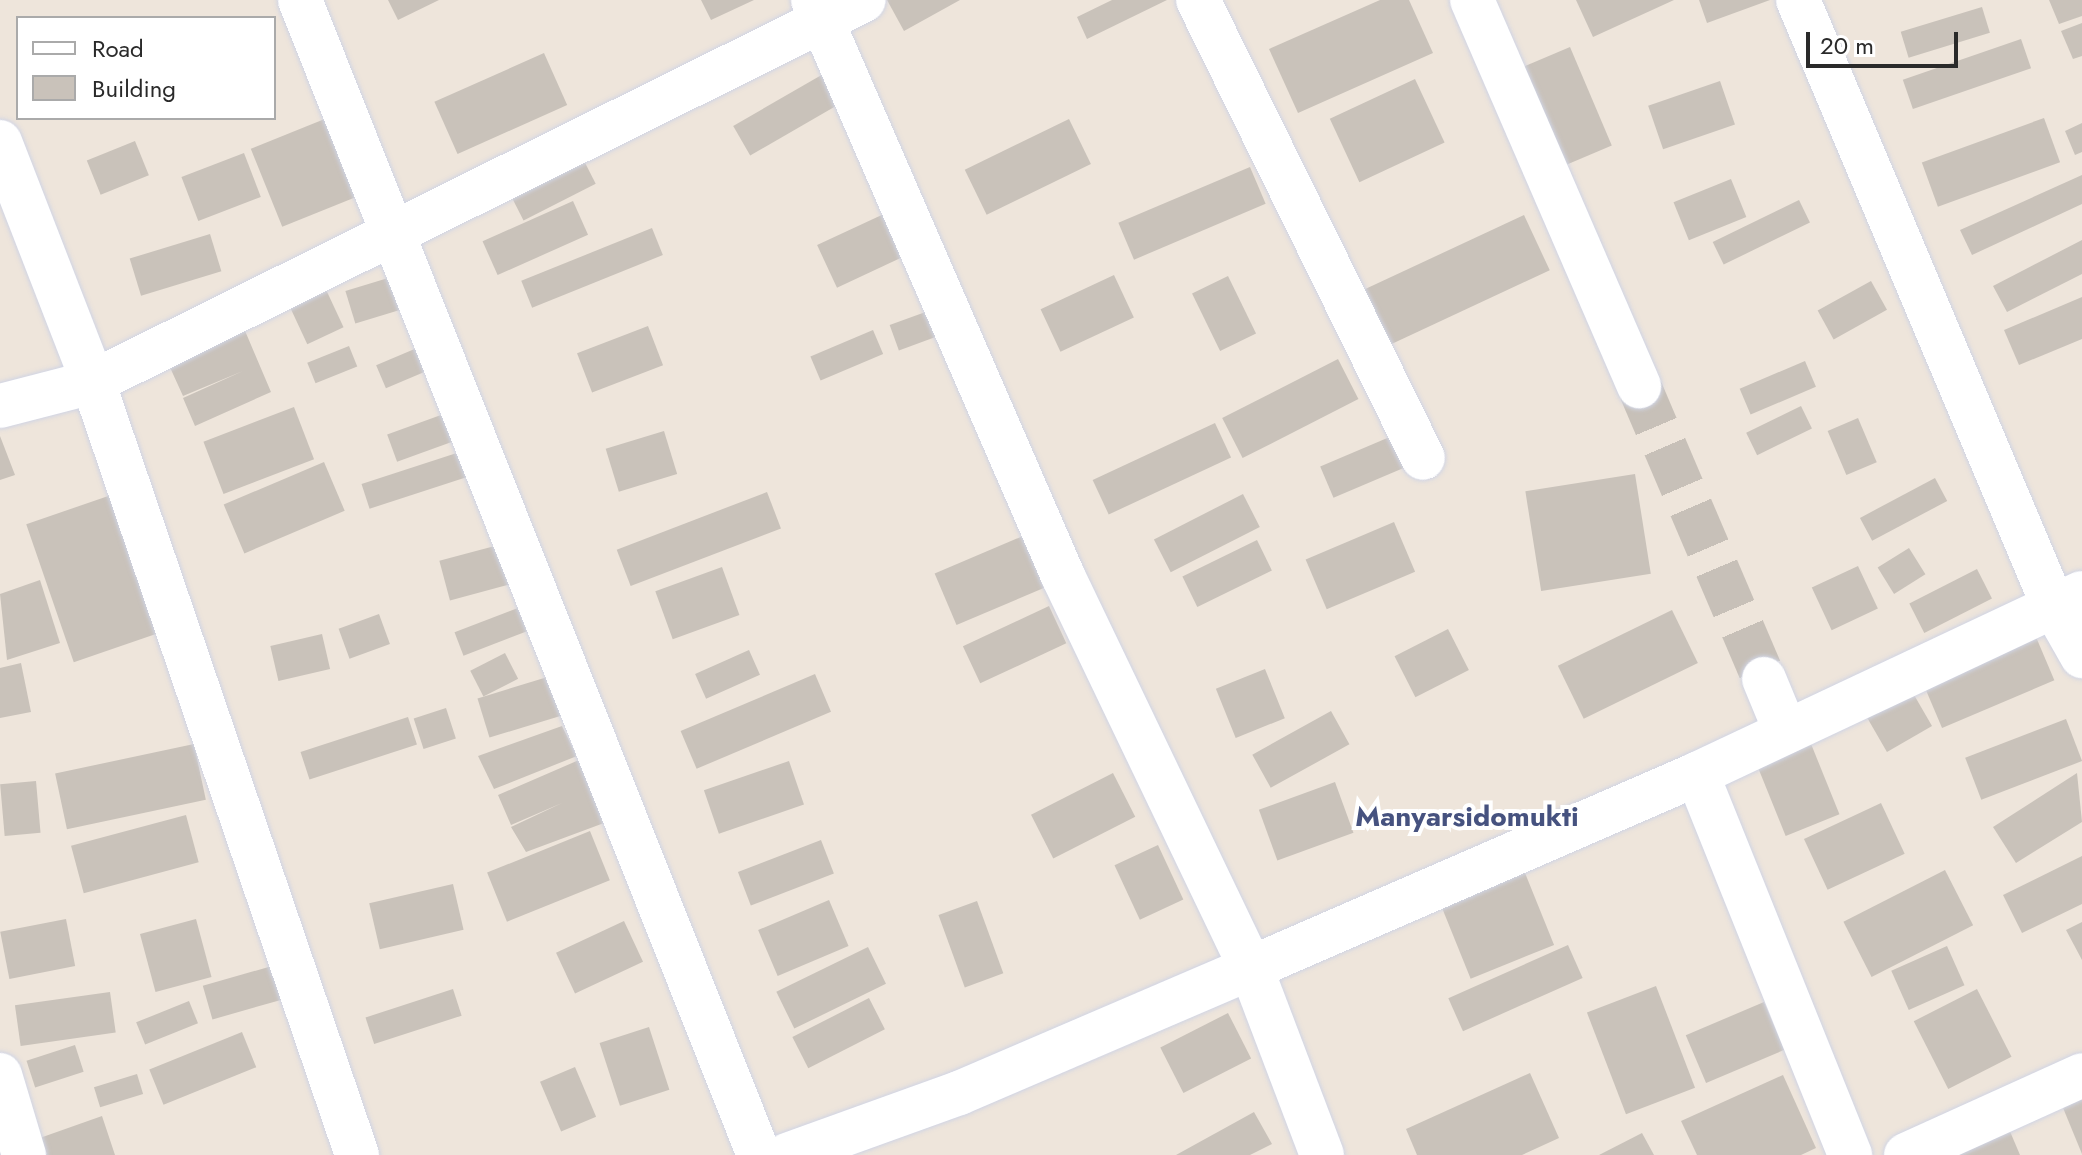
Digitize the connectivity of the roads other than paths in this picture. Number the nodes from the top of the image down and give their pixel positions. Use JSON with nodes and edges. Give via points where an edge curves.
{"nodes":[{"id":1,"x":300,"y":0,"type":"edge"},
{"id":2,"x":864,"y":0,"type":"edge"},
{"id":3,"x":1198,"y":0,"type":"edge"},
{"id":4,"x":1472,"y":0,"type":"edge"},
{"id":5,"x":1798,"y":0,"type":"edge"},
{"id":6,"x":818,"y":11,"type":"edge"},
{"id":7,"x":0,"y":142,"type":"edge"},
{"id":8,"x":393,"y":238,"type":"junction"},
{"id":9,"x":93,"y":382,"type":"junction"},
{"id":10,"x":1639,"y":386,"type":"tunnel mouth"},
{"id":11,"x":0,"y":406,"type":"edge"},
{"id":12,"x":1423,"y":458,"type":"dead end"},
{"id":13,"x":2067,"y":599,"type":"edge"},
{"id":14,"x":2082,"y":656,"type":"edge"},
{"id":15,"x":1764,"y":679,"type":"tunnel mouth"},
{"id":16,"x":1786,"y":732,"type":"junction"},
{"id":17,"x":1697,"y":774,"type":"junction"},
{"id":18,"x":1251,"y":968,"type":"junction"},
{"id":19,"x":0,"y":1075,"type":"edge"},
{"id":20,"x":2082,"y":1075,"type":"edge"},
{"id":21,"x":24,"y":1155,"type":"edge"},
{"id":22,"x":357,"y":1155,"type":"edge"},
{"id":23,"x":759,"y":1155,"type":"edge"},
{"id":24,"x":787,"y":1155,"type":"edge"},
{"id":25,"x":1322,"y":1155,"type":"edge"},
{"id":26,"x":1850,"y":1155,"type":"edge"},
{"id":27,"x":1906,"y":1155,"type":"edge"}],
"edges":[{"from":1,"to":8,"type":"street"},
{"from":2,"to":6,"type":"street"},
{"from":3,"to":12,"type":"street"},
{"from":4,"to":10,"type":"street"},
{"from":5,"to":13,"type":"street"},
{"from":6,"to":8,"type":"street"},
{"from":6,"to":18,"type":"street","via":[[1063,576]]},
{"from":7,"to":9,"type":"street"},
{"from":8,"to":9,"type":"street"},
{"from":8,"to":23,"type":"street"},
{"from":9,"to":11,"type":"street"},
{"from":9,"to":22,"type":"street"},
{"from":13,"to":14,"type":"street"},
{"from":13,"to":16,"type":"street"},
{"from":15,"to":16,"type":"street"},
{"from":16,"to":17,"type":"street"},
{"from":17,"to":18,"type":"street"},
{"from":17,"to":26,"type":"street"},
{"from":18,"to":24,"type":"street","via":[[959,1093]]},
{"from":18,"to":25,"type":"street"},
{"from":19,"to":21,"type":"street"},
{"from":20,"to":27,"type":"street"}]}
